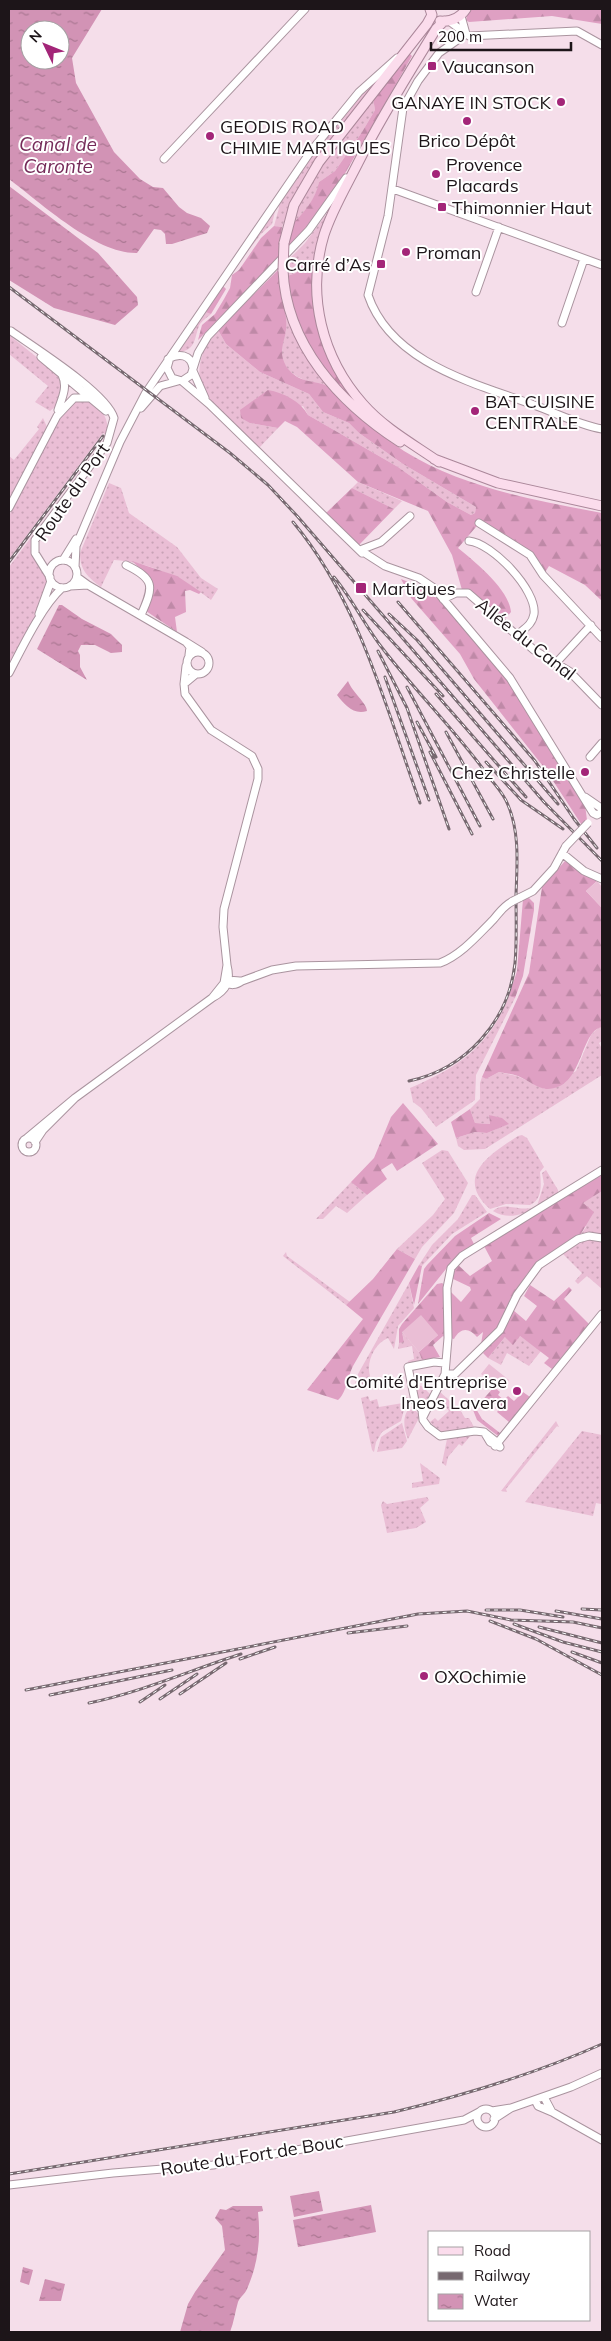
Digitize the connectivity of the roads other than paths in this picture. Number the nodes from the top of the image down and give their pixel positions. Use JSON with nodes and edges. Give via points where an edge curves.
{"nodes":[{"id":1,"x":305,"y":9,"type":"edge"},
{"id":2,"x":431,"y":12,"type":"edge"},
{"id":3,"x":463,"y":12,"type":"edge"},
{"id":4,"x":449,"y":23,"type":"junction"},
{"id":5,"x":468,"y":35,"type":"junction"},
{"id":6,"x":413,"y":44,"type":"junction"},
{"id":7,"x":602,"y":45,"type":"edge"},
{"id":8,"x":439,"y":53,"type":"junction"},
{"id":9,"x":367,"y":146,"type":"junction"},
{"id":10,"x":164,"y":158,"type":"dead end"},
{"id":11,"x":394,"y":189,"type":"junction"},
{"id":12,"x":499,"y":228,"type":"junction"},
{"id":13,"x":584,"y":259,"type":"junction"},
{"id":14,"x":602,"y":265,"type":"edge"},
{"id":15,"x":476,"y":292,"type":"dead end"},
{"id":16,"x":562,"y":323,"type":"dead end"},
{"id":17,"x":10,"y":330,"type":"edge"},
{"id":18,"x":169,"y":358,"type":"junction"},
{"id":19,"x":193,"y":370,"type":"junction"},
{"id":20,"x":62,"y":374,"type":"junction"},
{"id":21,"x":180,"y":381,"type":"junction"},
{"id":22,"x":77,"y":383,"type":"junction"},
{"id":23,"x":64,"y":392,"type":"junction"},
{"id":24,"x":74,"y":398,"type":"junction"},
{"id":25,"x":92,"y":398,"type":"junction"},
{"id":26,"x":209,"y":404,"type":"junction"},
{"id":27,"x":56,"y":416,"type":"junction"},
{"id":28,"x":130,"y":423,"type":"junction"},
{"id":29,"x":113,"y":429,"type":"junction"},
{"id":30,"x":602,"y":429,"type":"edge"},
{"id":31,"x":439,"y":462,"type":"junction"},
{"id":32,"x":602,"y":506,"type":"edge"},
{"id":33,"x":9,"y":508,"type":"edge"},
{"id":34,"x":89,"y":515,"type":"junction"},
{"id":35,"x":410,"y":516,"type":"dead end"},
{"id":36,"x":479,"y":523,"type":"dead end"},
{"id":37,"x":470,"y":541,"type":"dead end"},
{"id":38,"x":360,"y":550,"type":"junction"},
{"id":39,"x":37,"y":556,"type":"junction"},
{"id":40,"x":63,"y":560,"type":"junction"},
{"id":41,"x":55,"y":563,"type":"junction"},
{"id":42,"x":126,"y":565,"type":"dead end"},
{"id":43,"x":75,"y":567,"type":"junction"},
{"id":44,"x":76,"y":577,"type":"junction"},
{"id":45,"x":50,"y":579,"type":"junction"},
{"id":46,"x":88,"y":585,"type":"junction"},
{"id":47,"x":70,"y":586,"type":"junction"},
{"id":48,"x":62,"y":588,"type":"junction"},
{"id":49,"x":443,"y":599,"type":"junction"},
{"id":50,"x":141,"y":615,"type":"junction"},
{"id":51,"x":35,"y":625,"type":"junction"},
{"id":52,"x":591,"y":625,"type":"junction"},
{"id":53,"x":517,"y":634,"type":"junction"},
{"id":54,"x":602,"y":638,"type":"edge"},
{"id":55,"x":186,"y":642,"type":"junction"},
{"id":56,"x":202,"y":652,"type":"junction"},
{"id":57,"x":189,"y":655,"type":"junction"},
{"id":58,"x":556,"y":663,"type":"junction"},
{"id":59,"x":186,"y":665,"type":"junction"},
{"id":60,"x":9,"y":673,"type":"edge"},
{"id":61,"x":196,"y":674,"type":"junction"},
{"id":62,"x":184,"y":684,"type":"junction"},
{"id":63,"x":602,"y":705,"type":"edge"},
{"id":64,"x":602,"y":744,"type":"edge"},
{"id":65,"x":590,"y":757,"type":"dead end"},
{"id":66,"x":599,"y":810,"type":"edge"},
{"id":67,"x":564,"y":850,"type":"junction"},
{"id":68,"x":602,"y":880,"type":"edge"},
{"id":69,"x":227,"y":982,"type":"junction"},
{"id":70,"x":75,"y":1098,"type":"junction"},
{"id":71,"x":27,"y":1138,"type":"junction"},
{"id":72,"x":35,"y":1142,"type":"junction"},
{"id":73,"x":602,"y":1170,"type":"edge"},
{"id":74,"x":602,"y":1238,"type":"edge"},
{"id":75,"x":602,"y":1314,"type":"edge"},
{"id":76,"x":602,"y":1321,"type":"edge"},
{"id":77,"x":444,"y":1363,"type":"junction"},
{"id":78,"x":445,"y":1374,"type":"junction"},
{"id":79,"x":417,"y":1404,"type":"junction"},
{"id":80,"x":429,"y":1405,"type":"junction"},
{"id":81,"x":423,"y":1417,"type":"junction"},
{"id":82,"x":498,"y":1445,"type":"junction"},
{"id":83,"x":602,"y":2073,"type":"edge"},
{"id":84,"x":544,"y":2097,"type":"junction"},
{"id":85,"x":535,"y":2100,"type":"junction"},
{"id":86,"x":511,"y":2108,"type":"junction"},
{"id":87,"x":492,"y":2111,"type":"junction"},
{"id":88,"x":478,"y":2112,"type":"junction"},
{"id":89,"x":552,"y":2112,"type":"junction"},
{"id":90,"x":494,"y":2119,"type":"junction"},
{"id":91,"x":464,"y":2120,"type":"junction"},
{"id":92,"x":478,"y":2123,"type":"junction"},
{"id":93,"x":602,"y":2140,"type":"edge"},
{"id":94,"x":9,"y":2185,"type":"edge"}],
"edges":[{"from":1,"to":10,"type":"street"},
{"from":2,"to":4,"type":"main road"},
{"from":2,"to":6,"type":"main road"},
{"from":3,"to":4,"type":"main road"},
{"from":3,"to":5,"type":"street"},
{"from":4,"to":5,"type":"street"},
{"from":4,"to":8,"type":"street","via":[[456,36]]},
{"from":4,"to":9,"type":"main road","via":[[431,37]]},
{"from":5,"to":7,"type":"street","via":[[577,32]]},
{"from":5,"to":8,"type":"street"},
{"from":6,"to":18,"type":"street","via":[[359,92],[311,151]]},
{"from":6,"to":31,"type":"main road","bridge":true,"via":[[313,170],[294,205],[284,243],[282,270],[285,296],[295,329],[305,350],[324,375],[378,427]]},
{"from":8,"to":11,"type":"street","via":[[403,108],[394,163]]},
{"from":9,"to":19,"type":"street","via":[[309,230],[208,336]]},
{"from":9,"to":31,"type":"main road","via":[[324,235],[316,282],[320,324],[336,366],[364,405]]},
{"from":11,"to":12,"type":"street"},
{"from":11,"to":30,"type":"street","via":[[368,295],[390,331],[410,350],[447,372]]},
{"from":12,"to":13,"type":"street"},
{"from":12,"to":15,"type":"street"},
{"from":13,"to":14,"type":"street"},
{"from":13,"to":16,"type":"street"},
{"from":17,"to":20,"type":"street","name":"Route du Port"},
{"from":17,"to":22,"type":"street","name":"Route du Port"},
{"from":18,"to":19,"type":"street","via":[[190,358]]},
{"from":18,"to":21,"type":"street","via":[[168,372]]},
{"from":18,"to":28,"type":"street"},
{"from":19,"to":21,"type":"street","via":[[187,379]]},
{"from":19,"to":26,"type":"street"},
{"from":20,"to":22,"type":"street","name":"Route du Port"},
{"from":20,"to":23,"type":"street"},
{"from":21,"to":26,"type":"street"},
{"from":21,"to":28,"type":"street","via":[[156,388]]},
{"from":22,"to":23,"type":"street"},
{"from":22,"to":24,"type":"street"},
{"from":22,"to":25,"type":"street","name":"Route du Port"},
{"from":22,"to":29,"type":"street","name":"Route du Port","via":[[109,408],[114,418]]},
{"from":23,"to":27,"type":"street"},
{"from":24,"to":25,"type":"street"},
{"from":24,"to":27,"type":"street"},
{"from":25,"to":29,"type":"street","name":"Route du Port","via":[[106,411]]},
{"from":26,"to":38,"type":"street"},
{"from":27,"to":33,"type":"street"},
{"from":28,"to":34,"type":"street"},
{"from":29,"to":39,"type":"street","name":"Route du Port","via":[[104,448],[36,540]]},
{"from":31,"to":32,"type":"main road","via":[[498,483]]},
{"from":34,"to":40,"type":"street"},
{"from":34,"to":43,"type":"street","via":[[76,546]]},
{"from":35,"to":38,"type":"street","via":[[381,542]]},
{"from":36,"to":52,"type":"street","via":[[530,555],[543,575]]},
{"from":37,"to":53,"type":"street","via":[[506,562],[532,600],[532,621]]},
{"from":38,"to":49,"type":"street","via":[[387,567],[423,580]]},
{"from":39,"to":41,"type":"street","name":"Route du Port"},
{"from":39,"to":45,"type":"street","name":"Route du Port"},
{"from":40,"to":41,"type":"street"},
{"from":40,"to":43,"type":"street"},
{"from":41,"to":45,"type":"street","via":[[50,569]]},
{"from":42,"to":50,"type":"street","via":[[143,573],[149,582],[150,594]]},
{"from":43,"to":44,"type":"street"},
{"from":44,"to":46,"type":"street"},
{"from":44,"to":47,"type":"street"},
{"from":45,"to":48,"type":"street"},
{"from":45,"to":51,"type":"street"},
{"from":46,"to":47,"type":"street"},
{"from":46,"to":50,"type":"street"},
{"from":47,"to":48,"type":"street"},
{"from":48,"to":51,"type":"street"},
{"from":49,"to":53,"type":"street","name":"Allée du Canal","via":[[456,593],[468,593]]},
{"from":49,"to":66,"type":"street","via":[[510,678],[583,795]]},
{"from":50,"to":55,"type":"street"},
{"from":51,"to":60,"type":"street"},
{"from":52,"to":54,"type":"street"},
{"from":52,"to":58,"type":"street"},
{"from":53,"to":58,"type":"street","name":"Allée du Canal","via":[[534,650]]},
{"from":55,"to":56,"type":"street"},
{"from":55,"to":57,"type":"street","via":[[190,647]]},
{"from":56,"to":57,"type":"street"},
{"from":56,"to":61,"type":"street","via":[[208,657],[208,668]]},
{"from":57,"to":59,"type":"street"},
{"from":58,"to":63,"type":"street","name":"Allée du Canal","via":[[573,675]]},
{"from":59,"to":61,"type":"street"},
{"from":59,"to":62,"type":"street"},
{"from":61,"to":62,"type":"street"},
{"from":62,"to":69,"type":"street","via":[[186,694],[211,730],[249,753],[258,769],[224,908],[222,927]]},
{"from":64,"to":65,"type":"street"},
{"from":66,"to":67,"type":"street","bridge":true},
{"from":67,"to":68,"type":"street","via":[[584,871]]},
{"from":67,"to":69,"type":"street","via":[[554,868],[533,890],[503,907],[456,955],[440,962],[296,966],[272,970],[237,984]]},
{"from":69,"to":70,"type":"street","via":[[212,998]]},
{"from":70,"to":71,"type":"street"},
{"from":70,"to":72,"type":"street"},
{"from":71,"to":72,"type":"street"},
{"from":71,"to":72,"type":"street","via":[[22,1144],[26,1151],[34,1150]]},
{"from":73,"to":77,"type":"street","via":[[454,1264],[447,1288],[448,1338]]},
{"from":74,"to":78,"type":"street","via":[[589,1236],[578,1239],[539,1265],[517,1295],[500,1330],[455,1374]]},
{"from":75,"to":82,"type":"street"},
{"from":76,"to":82,"type":"street"},
{"from":77,"to":78,"type":"street"},
{"from":77,"to":79,"type":"street","via":[[408,1367]]},
{"from":78,"to":80,"type":"street"},
{"from":79,"to":80,"type":"street"},
{"from":79,"to":81,"type":"street"},
{"from":80,"to":81,"type":"street"},
{"from":81,"to":82,"type":"street","via":[[428,1427],[440,1436],[484,1432]]},
{"from":83,"to":84,"type":"street"},
{"from":84,"to":85,"type":"street"},
{"from":84,"to":89,"type":"street"},
{"from":85,"to":86,"type":"street"},
{"from":85,"to":89,"type":"street","via":[[538,2106]]},
{"from":86,"to":87,"type":"street"},
{"from":86,"to":90,"type":"street"},
{"from":87,"to":88,"type":"street"},
{"from":87,"to":90,"type":"street"},
{"from":88,"to":91,"type":"street","name":"Route du Fort de Bouc"},
{"from":88,"to":92,"type":"street"},
{"from":89,"to":93,"type":"street"},
{"from":90,"to":92,"type":"street","via":[[486,2127]]},
{"from":91,"to":92,"type":"street","name":"Route du Fort de Bouc"},
{"from":91,"to":94,"type":"street","name":"Route du Fort de Bouc","via":[[213,2165]]}]}
